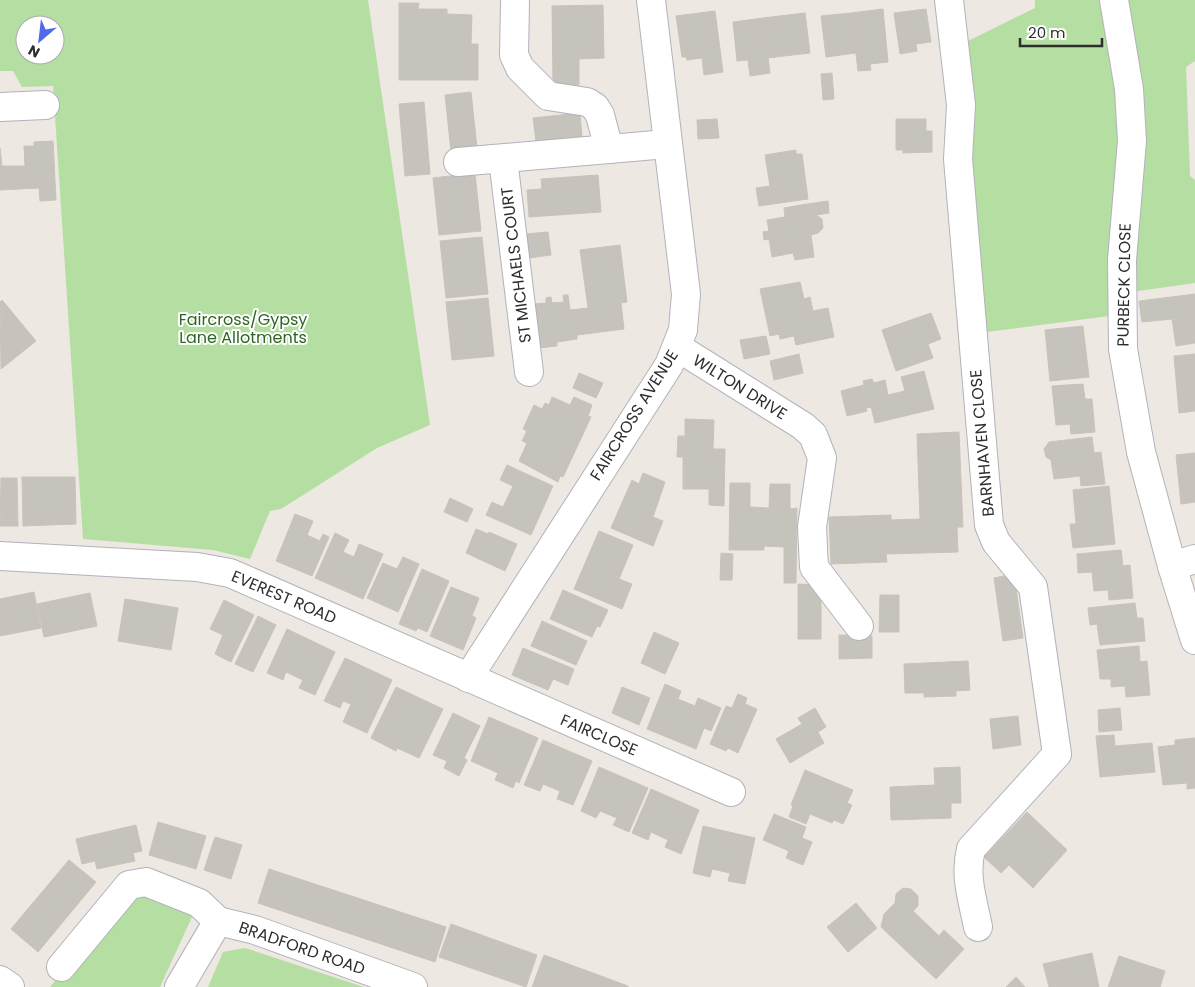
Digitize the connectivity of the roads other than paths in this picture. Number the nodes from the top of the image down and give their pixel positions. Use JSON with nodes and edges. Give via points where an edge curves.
{"nodes":[{"id":1,"x":651,"y":0,"type":"edge"},
{"id":2,"x":949,"y":0,"type":"edge"},
{"id":3,"x":1114,"y":0,"type":"edge"},
{"id":4,"x":514,"y":3,"type":"dead end"},
{"id":5,"x":45,"y":105,"type":"dead end"},
{"id":6,"x":0,"y":108,"type":"edge"},
{"id":7,"x":667,"y":144,"type":"junction"},
{"id":8,"x":609,"y":149,"type":"junction"},
{"id":9,"x":503,"y":158,"type":"junction"},
{"id":10,"x":458,"y":162,"type":"dead end"},
{"id":11,"x":677,"y":347,"type":"junction"},
{"id":12,"x":529,"y":372,"type":"dead end"},
{"id":13,"x":0,"y":556,"type":"edge"},
{"id":14,"x":1184,"y":562,"type":"edge"},
{"id":15,"x":859,"y":626,"type":"dead end"},
{"id":16,"x":1195,"y":640,"type":"edge"},
{"id":17,"x":468,"y":678,"type":"junction"},
{"id":18,"x":731,"y":792,"type":"dead end"},
{"id":19,"x":218,"y":921,"type":"junction"},
{"id":20,"x":978,"y":927,"type":"dead end"},
{"id":21,"x":61,"y":967,"type":"dead end"},
{"id":22,"x":0,"y":980,"type":"edge"},
{"id":23,"x":10,"y":987,"type":"edge"},
{"id":24,"x":179,"y":987,"type":"edge"},
{"id":25,"x":413,"y":987,"type":"edge"}],
"edges":[{"from":1,"to":7,"type":"street","name":"FAIRCROSS AVENUE"},
{"from":2,"to":20,"type":"street","name":"BARNHAVEN CLOSE","via":[[961,105],[958,159],[989,525],[996,542],[1033,587],[1057,754],[971,849],[968,876]]},
{"from":3,"to":14,"type":"street","name":"PURBECK CLOSE","via":[[1129,89],[1132,141],[1122,260],[1123,350],[1141,452]]},
{"from":4,"to":8,"type":"street","via":[[514,55],[520,68],[548,96],[587,102],[595,107]]},
{"from":5,"to":6,"type":"street"},
{"from":7,"to":8,"type":"street"},
{"from":7,"to":11,"type":"street","name":"FAIRCROSS AVENUE","via":[[686,294],[683,330]]},
{"from":8,"to":9,"type":"street"},
{"from":9,"to":10,"type":"street"},
{"from":9,"to":12,"type":"street","name":"ST MICHAELS COURT"},
{"from":11,"to":15,"type":"street","name":"WILTON DRIVE","via":[[813,435],[822,458],[812,527],[814,568]]},
{"from":11,"to":17,"type":"street","name":"FAIRCROSS AVENUE"},
{"from":13,"to":17,"type":"street","name":"EVEREST ROAD","via":[[187,566],[230,573]]},
{"from":14,"to":16,"type":"street","name":"PURBECK CLOSE"},
{"from":17,"to":18,"type":"street","name":"FAIRCLOSE"},
{"from":19,"to":21,"type":"street","via":[[199,903],[146,882],[128,884]]},
{"from":19,"to":24,"type":"street"},
{"from":19,"to":25,"type":"street","name":"BRADFORD ROAD","via":[[255,930]]},
{"from":22,"to":23,"type":"street"}]}
